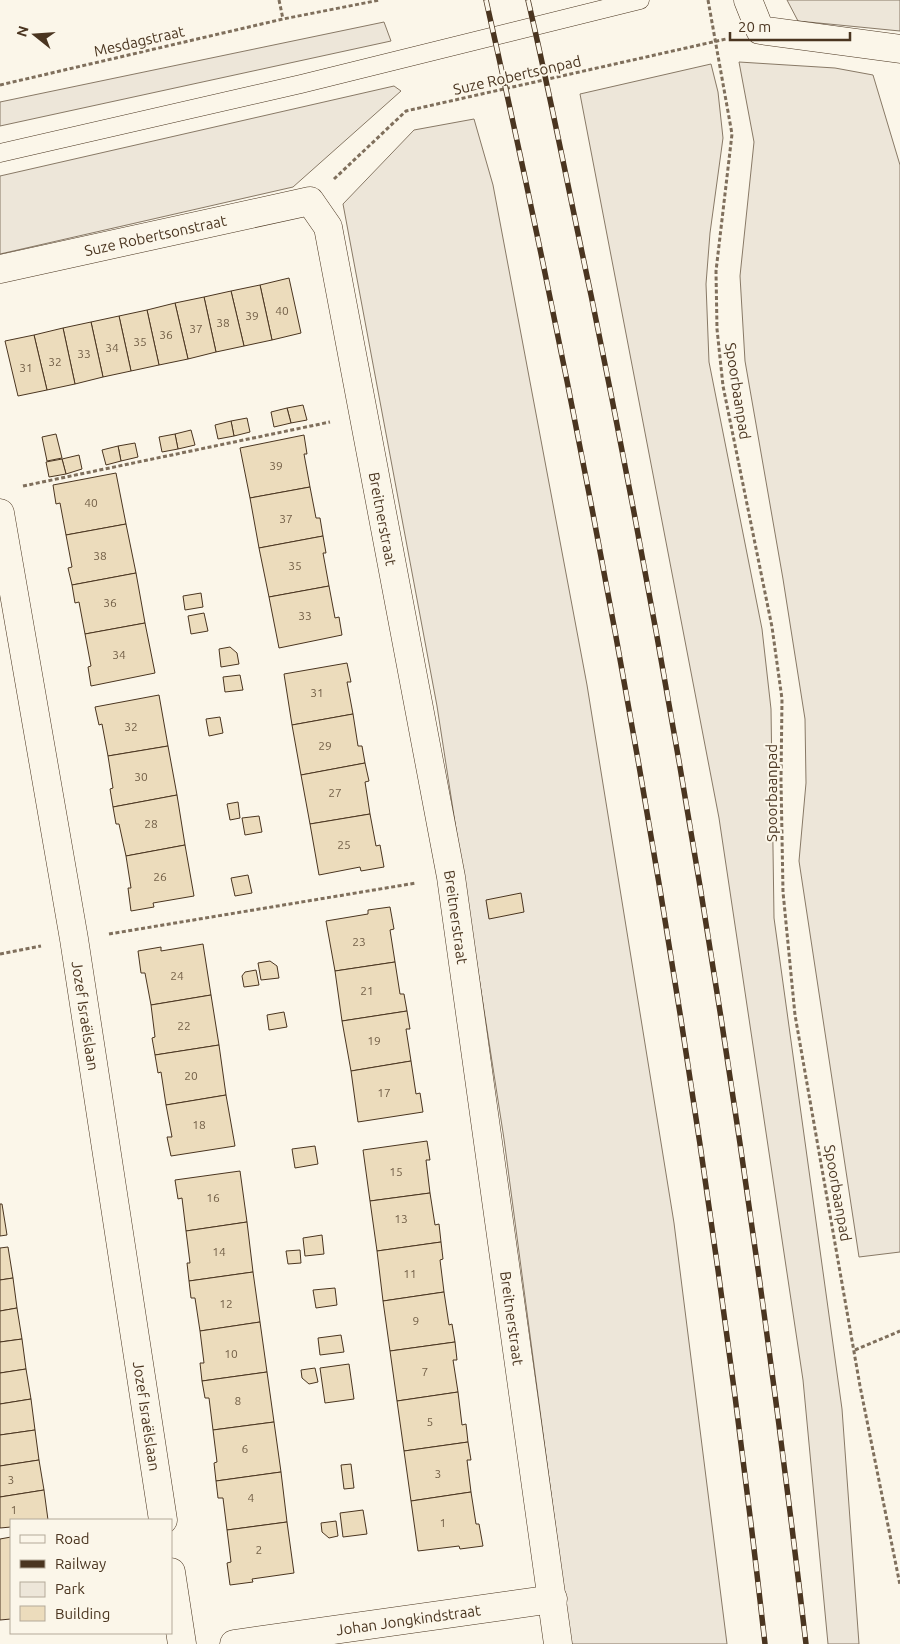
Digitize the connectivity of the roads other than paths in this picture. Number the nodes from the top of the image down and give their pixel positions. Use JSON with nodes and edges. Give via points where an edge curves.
{"nodes":[{"id":1,"x":640,"y":0,"type":"edge"},
{"id":2,"x":748,"y":0,"type":"edge"},
{"id":3,"x":900,"y":52,"type":"edge"},
{"id":4,"x":0,"y":153,"type":"edge"},
{"id":5,"x":310,"y":202,"type":"joint"},
{"id":6,"x":0,"y":269,"type":"edge"},
{"id":7,"x":0,"y":513,"type":"edge"},
{"id":8,"x":163,"y":1519,"type":"edge"},
{"id":9,"x":172,"y":1579,"type":"edge"},
{"id":10,"x":552,"y":1599,"type":"junction"},
{"id":11,"x":182,"y":1644,"type":"edge"},
{"id":12,"x":234,"y":1644,"type":"edge"},
{"id":13,"x":558,"y":1644,"type":"edge"}],
"edges":[{"from":1,"to":4,"type":"lane","via":[[301,84]]},
{"from":2,"to":3,"type":"street","via":[[760,30]]},
{"from":5,"to":6,"type":"street","name":"Suze Robertsonstraat"},
{"from":5,"to":10,"type":"street","name":"Breitnerstraat","via":[[328,227],[451,877]]},
{"from":7,"to":8,"type":"street","name":"Jozef Israëlslaan","via":[[74,940]]},
{"from":9,"to":11,"type":"street"},
{"from":10,"to":12,"type":"street","name":"Johan Jongkindstraat"},
{"from":10,"to":13,"type":"street","name":"Breitnerstraat"}]}
